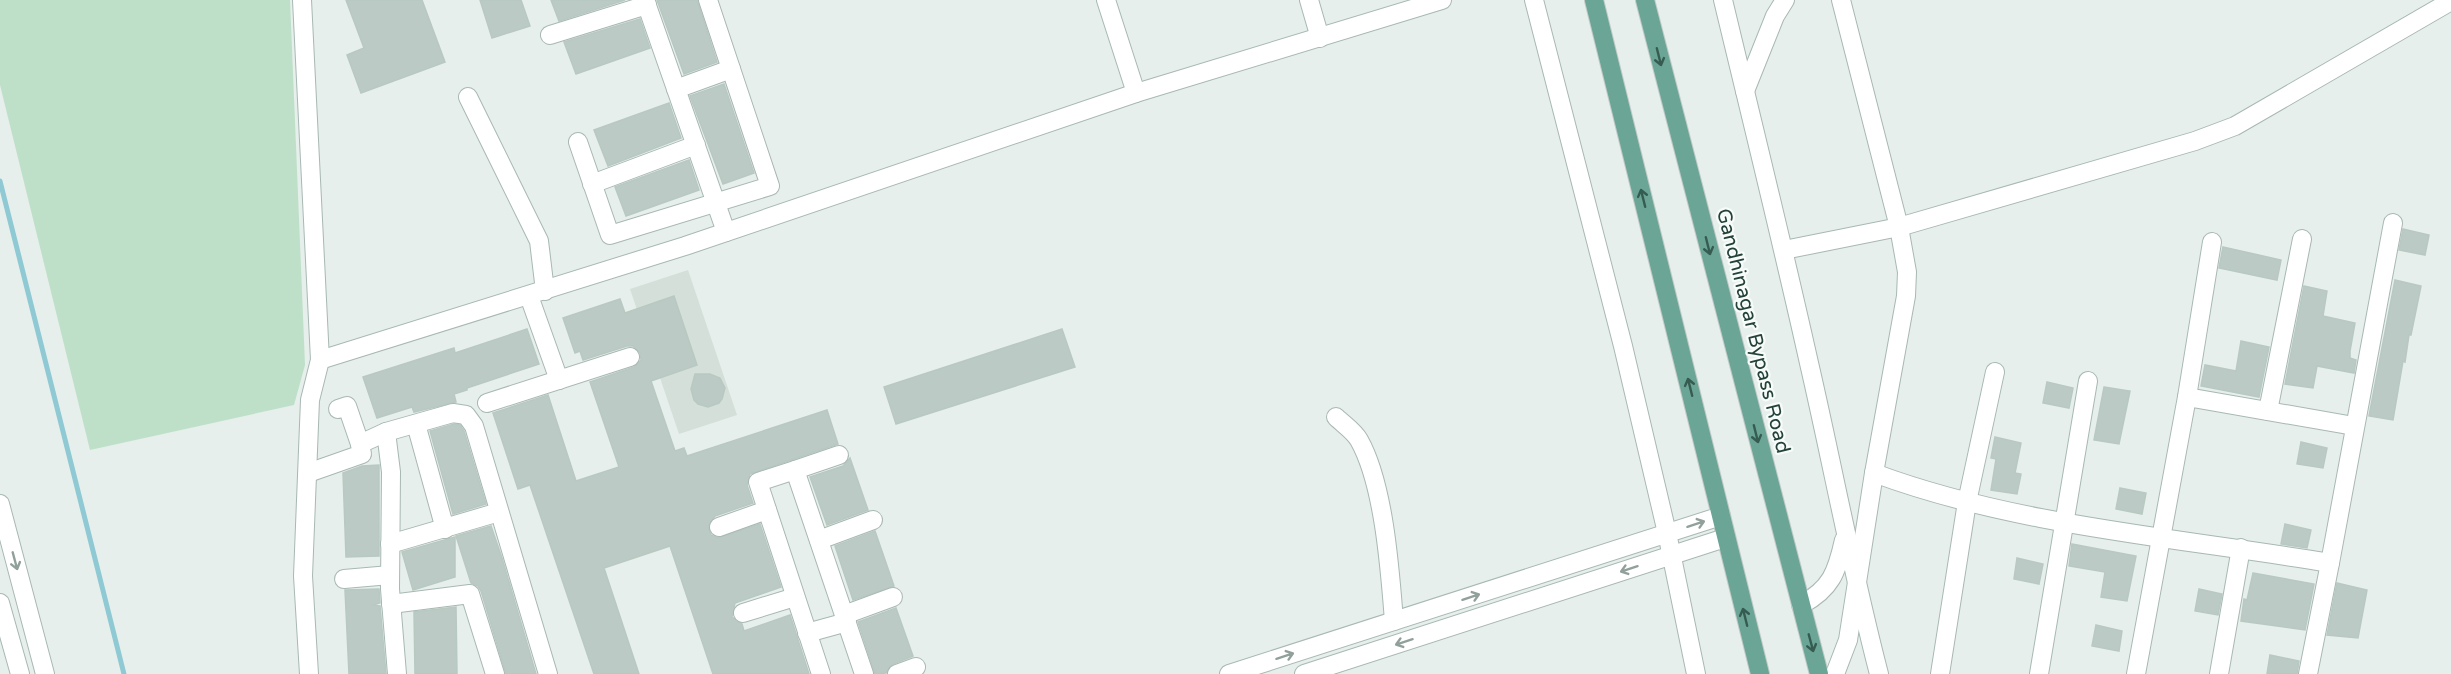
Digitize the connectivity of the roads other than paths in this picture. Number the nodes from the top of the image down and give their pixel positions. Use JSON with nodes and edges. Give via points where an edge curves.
{"nodes":[{"id":1,"x":302,"y":0,"type":"edge"},
{"id":2,"x":708,"y":0,"type":"edge"},
{"id":3,"x":1106,"y":0,"type":"edge"},
{"id":4,"x":1309,"y":0,"type":"edge"},
{"id":5,"x":1442,"y":0,"type":"edge"},
{"id":6,"x":1534,"y":0,"type":"edge"},
{"id":7,"x":1594,"y":0,"type":"edge"},
{"id":8,"x":1645,"y":0,"type":"edge"},
{"id":9,"x":1723,"y":0,"type":"edge"},
{"id":10,"x":1785,"y":0,"type":"edge"},
{"id":11,"x":1841,"y":0,"type":"edge"},
{"id":12,"x":2451,"y":1,"type":"edge"},
{"id":13,"x":646,"y":3,"type":"edge"},
{"id":14,"x":550,"y":36,"type":"dead end"},
{"id":15,"x":1320,"y":38,"type":"junction"},
{"id":16,"x":731,"y":69,"type":"junction"},
{"id":17,"x":676,"y":89,"type":"junction"},
{"id":18,"x":1745,"y":91,"type":"junction"},
{"id":19,"x":1137,"y":93,"type":"junction"},
{"id":20,"x":468,"y":97,"type":"dead end"},
{"id":21,"x":578,"y":142,"type":"dead end"},
{"id":22,"x":696,"y":145,"type":"junction"},
{"id":23,"x":592,"y":184,"type":"junction"},
{"id":24,"x":716,"y":202,"type":"junction"},
{"id":25,"x":2392,"y":223,"type":"dead end"},
{"id":26,"x":1899,"y":227,"type":"junction"},
{"id":27,"x":726,"y":232,"type":"junction"},
{"id":28,"x":2302,"y":239,"type":"dead end"},
{"id":29,"x":2212,"y":242,"type":"dead end"},
{"id":30,"x":1784,"y":250,"type":"junction"},
{"id":31,"x":537,"y":293,"type":"junction"},
{"id":32,"x":630,"y":357,"type":"dead end"},
{"id":33,"x":320,"y":360,"type":"junction"},
{"id":34,"x":1995,"y":372,"type":"dead end"},
{"id":35,"x":559,"y":380,"type":"junction"},
{"id":36,"x":2088,"y":381,"type":"dead end"},
{"id":37,"x":2187,"y":397,"type":"junction"},
{"id":38,"x":487,"y":403,"type":"dead end"},
{"id":39,"x":338,"y":409,"type":"dead end"},
{"id":40,"x":2268,"y":411,"type":"junction"},
{"id":41,"x":1336,"y":417,"type":"dead end"},
{"id":42,"x":416,"y":424,"type":"junction"},
{"id":43,"x":2354,"y":426,"type":"junction"},
{"id":44,"x":386,"y":432,"type":"junction"},
{"id":45,"x":360,"y":444,"type":"junction"},
{"id":46,"x":839,"y":455,"type":"dead end"},
{"id":47,"x":795,"y":470,"type":"junction"},
{"id":48,"x":308,"y":473,"type":"junction"},
{"id":49,"x":1874,"y":473,"type":"junction"},
{"id":50,"x":1967,"y":502,"type":"junction"},
{"id":51,"x":0,"y":504,"type":"edge"},
{"id":52,"x":767,"y":510,"type":"junction"},
{"id":53,"x":499,"y":512,"type":"junction"},
{"id":54,"x":1722,"y":516,"type":"junction"},
{"id":55,"x":873,"y":520,"type":"dead end"},
{"id":56,"x":2064,"y":521,"type":"junction"},
{"id":57,"x":719,"y":527,"type":"dead end"},
{"id":58,"x":445,"y":529,"type":"junction"},
{"id":59,"x":1846,"y":532,"type":"junction"},
{"id":60,"x":1667,"y":533,"type":"junction"},
{"id":61,"x":2161,"y":537,"type":"junction"},
{"id":62,"x":1725,"y":538,"type":"junction"},
{"id":63,"x":819,"y":540,"type":"junction"},
{"id":64,"x":390,"y":544,"type":"junction"},
{"id":65,"x":2241,"y":548,"type":"junction"},
{"id":66,"x":1671,"y":555,"type":"junction"},
{"id":67,"x":2330,"y":563,"type":"junction"},
{"id":68,"x":390,"y":575,"type":"junction"},
{"id":69,"x":344,"y":579,"type":"dead end"},
{"id":70,"x":1857,"y":588,"type":"junction"},
{"id":71,"x":795,"y":597,"type":"junction"},
{"id":72,"x":892,"y":597,"type":"dead end"},
{"id":73,"x":0,"y":603,"type":"edge"},
{"id":74,"x":391,"y":604,"type":"junction"},
{"id":75,"x":1801,"y":605,"type":"junction"},
{"id":76,"x":743,"y":613,"type":"dead end"},
{"id":77,"x":845,"y":618,"type":"junction"},
{"id":78,"x":1394,"y":621,"type":"junction"},
{"id":79,"x":807,"y":633,"type":"junction"},
{"id":80,"x":916,"y":667,"type":"dead end"},
{"id":81,"x":20,"y":674,"type":"edge"},
{"id":82,"x":45,"y":674,"type":"edge"},
{"id":83,"x":309,"y":674,"type":"edge"},
{"id":84,"x":397,"y":674,"type":"edge"},
{"id":85,"x":495,"y":674,"type":"edge"},
{"id":86,"x":548,"y":674,"type":"edge"},
{"id":87,"x":821,"y":674,"type":"edge"},
{"id":88,"x":864,"y":674,"type":"edge"},
{"id":89,"x":897,"y":674,"type":"edge"},
{"id":90,"x":1229,"y":674,"type":"edge"},
{"id":91,"x":1304,"y":674,"type":"edge"},
{"id":92,"x":1696,"y":674,"type":"edge"},
{"id":93,"x":1760,"y":674,"type":"edge"},
{"id":94,"x":1818,"y":674,"type":"edge"},
{"id":95,"x":1835,"y":674,"type":"edge"},
{"id":96,"x":1879,"y":674,"type":"edge"},
{"id":97,"x":1940,"y":674,"type":"edge"},
{"id":98,"x":2039,"y":674,"type":"edge"},
{"id":99,"x":2136,"y":674,"type":"edge"},
{"id":100,"x":2219,"y":674,"type":"edge"},
{"id":101,"x":2307,"y":674,"type":"edge"}],
"edges":[{"from":1,"to":33,"type":"street"},
{"from":2,"to":16,"type":"street"},
{"from":3,"to":19,"type":"street"},
{"from":4,"to":15,"type":"street"},
{"from":5,"to":15,"type":"street"},
{"from":6,"to":60,"type":"street"},
{"from":54,"to":7,"type":"main road","one_way":true},
{"from":8,"to":75,"type":"main road","name":"Gandhinagar Bypass Road","one_way":true},
{"from":9,"to":18,"type":"street"},
{"from":10,"to":18,"type":"street"},
{"from":11,"to":26,"type":"street"},
{"from":12,"to":26,"type":"street","via":[[2235,126]]},
{"from":13,"to":14,"type":"street"},
{"from":13,"to":17,"type":"street"},
{"from":15,"to":19,"type":"street"},
{"from":16,"to":17,"type":"street"},
{"from":16,"to":24,"type":"street","via":[[770,186]]},
{"from":17,"to":22,"type":"street"},
{"from":18,"to":30,"type":"street"},
{"from":19,"to":27,"type":"street"},
{"from":20,"to":31,"type":"street","via":[[539,241]]},
{"from":21,"to":23,"type":"street"},
{"from":22,"to":23,"type":"street"},
{"from":22,"to":24,"type":"street"},
{"from":23,"to":24,"type":"street","via":[[610,236]]},
{"from":24,"to":27,"type":"street"},
{"from":25,"to":43,"type":"street"},
{"from":26,"to":30,"type":"street"},
{"from":26,"to":49,"type":"street","via":[[1907,272],[1906,296]]},
{"from":27,"to":31,"type":"street"},
{"from":28,"to":40,"type":"street"},
{"from":29,"to":37,"type":"street"},
{"from":30,"to":59,"type":"street"},
{"from":31,"to":33,"type":"street"},
{"from":31,"to":35,"type":"street"},
{"from":32,"to":35,"type":"street"},
{"from":33,"to":48,"type":"street","via":[[310,400]]},
{"from":34,"to":50,"type":"street"},
{"from":35,"to":38,"type":"street"},
{"from":36,"to":56,"type":"street"},
{"from":37,"to":40,"type":"street"},
{"from":37,"to":61,"type":"street"},
{"from":39,"to":45,"type":"street","via":[[347,406]]},
{"from":40,"to":43,"type":"street"},
{"from":41,"to":78,"type":"street","via":[[1358,438],[1372,472],[1389,564]]},
{"from":42,"to":44,"type":"street"},
{"from":42,"to":53,"type":"street","via":[[453,413],[466,415],[474,426]]},
{"from":42,"to":58,"type":"street"},
{"from":43,"to":67,"type":"street"},
{"from":44,"to":45,"type":"street"},
{"from":44,"to":64,"type":"street"},
{"from":45,"to":48,"type":"street","via":[[362,454]]},
{"from":46,"to":47,"type":"street"},
{"from":47,"to":52,"type":"street","via":[[758,482]]},
{"from":47,"to":63,"type":"street"},
{"from":48,"to":83,"type":"street","via":[[303,576]]},
{"from":49,"to":50,"type":"street"},
{"from":49,"to":70,"type":"street"},
{"from":50,"to":56,"type":"street"},
{"from":50,"to":97,"type":"street"},
{"from":51,"to":82,"type":"street","one_way":true},
{"from":52,"to":57,"type":"street"},
{"from":52,"to":71,"type":"street"},
{"from":53,"to":58,"type":"street"},
{"from":53,"to":86,"type":"street"},
{"from":60,"to":54,"type":"street","one_way":true},
{"from":54,"to":62,"type":"main road"},
{"from":55,"to":63,"type":"street"},
{"from":56,"to":61,"type":"street"},
{"from":56,"to":98,"type":"street"},
{"from":58,"to":64,"type":"street"},
{"from":59,"to":70,"type":"street"},
{"from":59,"to":75,"type":"street","via":[[1838,568],[1818,596]]},
{"from":60,"to":66,"type":"street"},
{"from":78,"to":60,"type":"street","one_way":true},
{"from":61,"to":65,"type":"street"},
{"from":61,"to":99,"type":"street"},
{"from":62,"to":66,"type":"street"},
{"from":93,"to":62,"type":"main road","one_way":true},
{"from":63,"to":77,"type":"street"},
{"from":64,"to":68,"type":"street"},
{"from":65,"to":67,"type":"street"},
{"from":65,"to":100,"type":"street"},
{"from":66,"to":91,"type":"street","one_way":true},
{"from":66,"to":92,"type":"street"},
{"from":67,"to":101,"type":"street"},
{"from":68,"to":69,"type":"street"},
{"from":68,"to":74,"type":"street"},
{"from":70,"to":95,"type":"street","via":[[1848,640]]},
{"from":70,"to":96,"type":"street"},
{"from":71,"to":76,"type":"street"},
{"from":71,"to":79,"type":"street"},
{"from":72,"to":77,"type":"street"},
{"from":73,"to":81,"type":"street"},
{"from":74,"to":84,"type":"street"},
{"from":74,"to":85,"type":"street","via":[[470,594]]},
{"from":75,"to":94,"type":"main road","name":"Gandhinagar Bypass Road","one_way":true},
{"from":77,"to":79,"type":"street"},
{"from":77,"to":88,"type":"street"},
{"from":90,"to":78,"type":"street","one_way":true},
{"from":79,"to":87,"type":"street"},
{"from":80,"to":89,"type":"street"}]}
